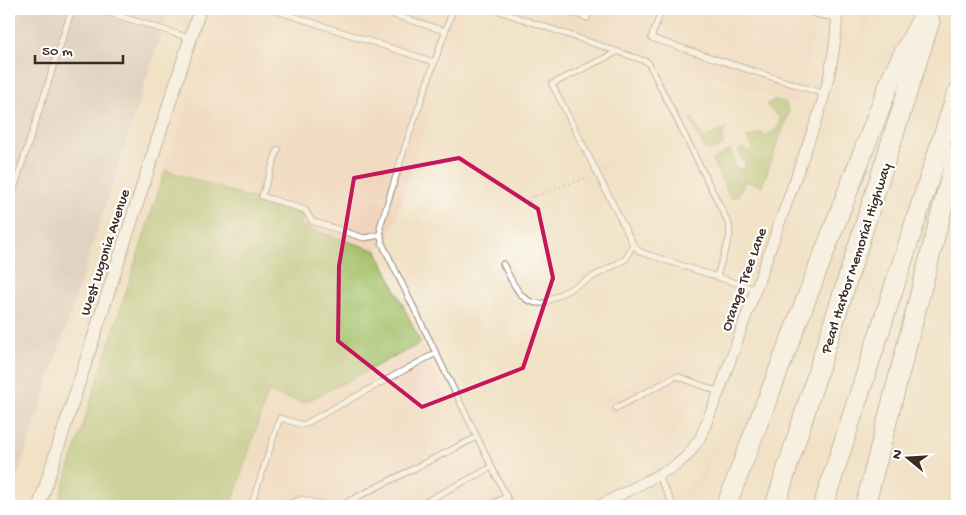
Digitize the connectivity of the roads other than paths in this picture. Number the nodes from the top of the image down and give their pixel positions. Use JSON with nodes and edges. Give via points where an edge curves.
{"nodes":[{"id":1,"x":72,"y":9,"type":"edge"},
{"id":2,"x":97,"y":9,"type":"edge"},
{"id":3,"x":200,"y":9,"type":"edge"},
{"id":4,"x":271,"y":9,"type":"edge"},
{"id":5,"x":375,"y":9,"type":"edge"},
{"id":6,"x":453,"y":9,"type":"edge"},
{"id":7,"x":493,"y":9,"type":"edge"},
{"id":8,"x":560,"y":9,"type":"edge"},
{"id":9,"x":590,"y":9,"type":"edge"},
{"id":10,"x":662,"y":9,"type":"edge"},
{"id":11,"x":803,"y":9,"type":"edge"},
{"id":12,"x":927,"y":9,"type":"edge"},
{"id":13,"x":934,"y":9,"type":"edge"},
{"id":14,"x":837,"y":13,"type":"edge"},
{"id":15,"x":446,"y":31,"type":"junction"},
{"id":16,"x":190,"y":38,"type":"junction"},
{"id":17,"x":617,"y":52,"type":"junction"},
{"id":18,"x":434,"y":62,"type":"junction"},
{"id":19,"x":825,"y":94,"type":"junction"},
{"id":20,"x":957,"y":94,"type":"edge"},
{"id":21,"x":278,"y":149,"type":"dead end"},
{"id":22,"x":957,"y":152,"type":"edge"},
{"id":23,"x":9,"y":204,"type":"edge"},
{"id":24,"x":381,"y":235,"type":"junction"},
{"id":25,"x":633,"y":244,"type":"junction"},
{"id":26,"x":503,"y":264,"type":"dead end"},
{"id":27,"x":716,"y":276,"type":"junction"},
{"id":28,"x":756,"y":289,"type":"junction"},
{"id":29,"x":436,"y":353,"type":"junction"},
{"id":30,"x":719,"y":392,"type":"junction"},
{"id":31,"x":616,"y":408,"type":"dead end"},
{"id":32,"x":478,"y":437,"type":"junction"},
{"id":33,"x":492,"y":467,"type":"junction"},
{"id":34,"x":658,"y":476,"type":"junction"},
{"id":35,"x":506,"y":497,"type":"junction"},
{"id":36,"x":39,"y":506,"type":"edge"},
{"id":37,"x":250,"y":506,"type":"edge"},
{"id":38,"x":282,"y":506,"type":"edge"},
{"id":39,"x":326,"y":506,"type":"edge"},
{"id":40,"x":340,"y":506,"type":"edge"},
{"id":41,"x":417,"y":506,"type":"edge"},
{"id":42,"x":488,"y":506,"type":"edge"},
{"id":43,"x":511,"y":506,"type":"edge"},
{"id":44,"x":599,"y":506,"type":"edge"},
{"id":45,"x":674,"y":506,"type":"edge"},
{"id":46,"x":726,"y":506,"type":"edge"},
{"id":47,"x":776,"y":506,"type":"edge"},
{"id":48,"x":823,"y":506,"type":"edge"},
{"id":49,"x":865,"y":506,"type":"edge"}],
"edges":[{"from":1,"to":23,"type":"lane"},
{"from":2,"to":16,"type":"lane"},
{"from":3,"to":16,"type":"street","name":"West Lugonia Avenue"},
{"from":4,"to":18,"type":"lane"},
{"from":5,"to":15,"type":"lane"},
{"from":6,"to":15,"type":"lane"},
{"from":7,"to":17,"type":"lane"},
{"from":8,"to":9,"type":"lane","via":[[587,18]]},
{"from":10,"to":19,"type":"lane","via":[[651,38]]},
{"from":11,"to":14,"type":"lane","via":[[818,15]]},
{"from":12,"to":46,"type":"highway","via":[[894,72]]},
{"from":13,"to":47,"type":"highway","name":"Pearl Harbor Memorial Highway"},
{"from":14,"to":19,"type":"street","name":"Orange Tree Lane","via":[[837,34]]},
{"from":15,"to":18,"type":"lane"},
{"from":16,"to":36,"type":"street","name":"West Lugonia Avenue"},
{"from":17,"to":25,"type":"lane","via":[[552,84]]},
{"from":17,"to":27,"type":"lane","via":[[648,62],[729,224],[730,236]]},
{"from":18,"to":24,"type":"lane","via":[[380,226]]},
{"from":19,"to":28,"type":"street","name":"Orange Tree Lane"},
{"from":20,"to":48,"type":"highway"},
{"from":21,"to":24,"type":"lane","via":[[262,196],[305,210],[312,222],[364,238]]},
{"from":22,"to":49,"type":"highway"},
{"from":24,"to":29,"type":"lane"},
{"from":25,"to":26,"type":"lane","via":[[626,259],[544,303],[526,301]]},
{"from":25,"to":27,"type":"lane","via":[[640,252]]},
{"from":27,"to":28,"type":"lane"},
{"from":28,"to":30,"type":"street","name":"Orange Tree Lane"},
{"from":29,"to":32,"type":"lane"},
{"from":29,"to":37,"type":"lane","via":[[303,426],[280,418]]},
{"from":30,"to":31,"type":"lane","via":[[677,376]]},
{"from":30,"to":34,"type":"street","name":"Orange Tree Lane","via":[[700,438],[688,455]]},
{"from":32,"to":33,"type":"lane"},
{"from":32,"to":40,"type":"lane"},
{"from":33,"to":35,"type":"lane"},
{"from":33,"to":41,"type":"lane"},
{"from":34,"to":44,"type":"street","name":"Orange Tree Lane"},
{"from":34,"to":45,"type":"lane"},
{"from":35,"to":42,"type":"lane"},
{"from":35,"to":43,"type":"lane"},
{"from":38,"to":39,"type":"lane","via":[[302,499]]}]}
